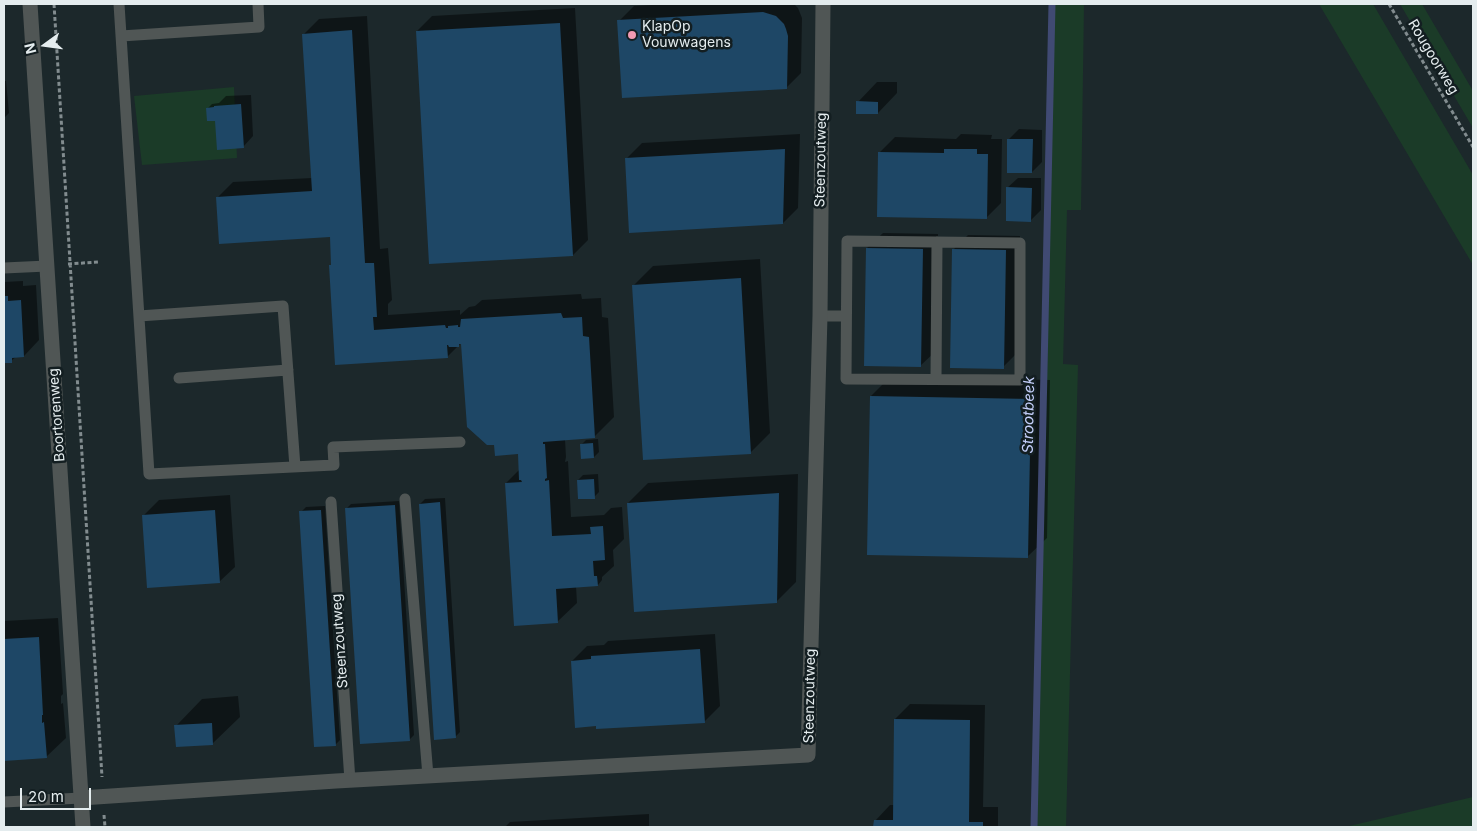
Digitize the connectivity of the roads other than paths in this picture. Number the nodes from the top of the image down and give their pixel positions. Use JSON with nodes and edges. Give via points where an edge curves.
{"nodes":[{"id":1,"x":30,"y":4,"type":"edge"},
{"id":2,"x":119,"y":4,"type":"edge"},
{"id":3,"x":258,"y":4,"type":"edge"},
{"id":4,"x":823,"y":4,"type":"edge"},
{"id":5,"x":121,"y":36,"type":"junction"},
{"id":6,"x":937,"y":242,"type":"junction"},
{"id":7,"x":47,"y":266,"type":"junction"},
{"id":8,"x":4,"y":268,"type":"edge"},
{"id":9,"x":139,"y":316,"type":"junction"},
{"id":10,"x":820,"y":316,"type":"junction"},
{"id":11,"x":846,"y":316,"type":"junction"},
{"id":12,"x":288,"y":370,"type":"junction"},
{"id":13,"x":180,"y":378,"type":"dead end"},
{"id":14,"x":936,"y":379,"type":"junction"},
{"id":15,"x":460,"y":442,"type":"dead end"},
{"id":16,"x":295,"y":467,"type":"junction"},
{"id":17,"x":405,"y":499,"type":"dead end"},
{"id":18,"x":331,"y":502,"type":"dead end"},
{"id":19,"x":428,"y":776,"type":"junction"},
{"id":20,"x":350,"y":780,"type":"junction"},
{"id":21,"x":81,"y":798,"type":"junction"},
{"id":22,"x":4,"y":802,"type":"edge"},
{"id":23,"x":83,"y":827,"type":"edge"}],
"edges":[{"from":1,"to":7,"type":"street","name":"Boortorenweg"},
{"from":2,"to":5,"type":"lane"},
{"from":3,"to":5,"type":"lane","via":[[259,28]]},
{"from":4,"to":10,"type":"street","name":"Steenzoutweg"},
{"from":5,"to":9,"type":"lane"},
{"from":6,"to":11,"type":"lane","via":[[847,241]]},
{"from":6,"to":14,"type":"lane"},
{"from":6,"to":14,"type":"lane","via":[[1020,242],[1020,380]]},
{"from":7,"to":8,"type":"lane"},
{"from":7,"to":21,"type":"street","name":"Boortorenweg"},
{"from":9,"to":12,"type":"lane","via":[[283,306]]},
{"from":9,"to":16,"type":"lane","via":[[149,474]]},
{"from":10,"to":11,"type":"lane"},
{"from":10,"to":19,"type":"street","name":"Steenzoutweg","via":[[808,755]]},
{"from":11,"to":14,"type":"lane","via":[[846,379]]},
{"from":12,"to":13,"type":"lane"},
{"from":12,"to":16,"type":"lane"},
{"from":15,"to":16,"type":"lane","via":[[333,446],[334,465]]},
{"from":17,"to":19,"type":"lane"},
{"from":18,"to":20,"type":"lane","name":"Steenzoutweg"},
{"from":19,"to":20,"type":"street","name":"Steenzoutweg"},
{"from":20,"to":21,"type":"street","name":"Steenzoutweg"},
{"from":21,"to":22,"type":"lane"},
{"from":21,"to":23,"type":"street","name":"Boortorenweg"}]}
